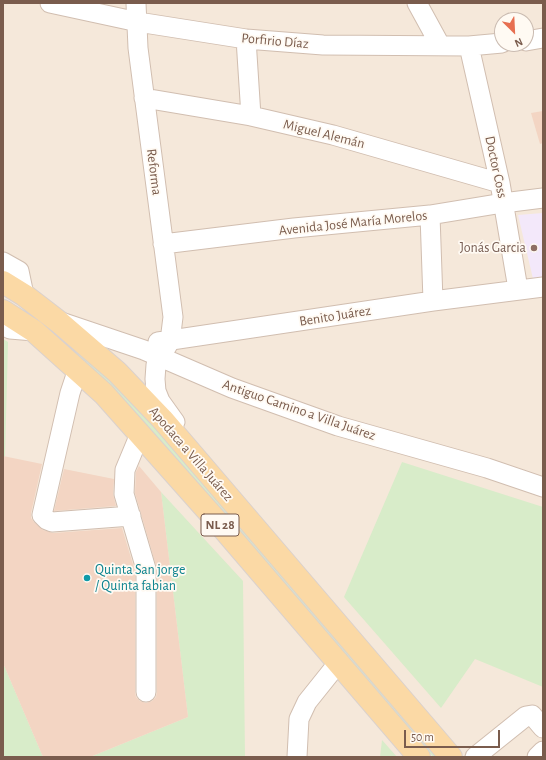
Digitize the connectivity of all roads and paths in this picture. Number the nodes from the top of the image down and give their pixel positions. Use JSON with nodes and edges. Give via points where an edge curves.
{"nodes":[{"id":1,"x":50,"y":3,"type":"edge"},
{"id":2,"x":136,"y":3,"type":"edge"},
{"id":3,"x":417,"y":3,"type":"edge"},
{"id":4,"x":138,"y":22,"type":"junction"},
{"id":5,"x":246,"y":39,"type":"junction"},
{"id":6,"x":494,"y":44,"type":"edge"},
{"id":7,"x":440,"y":45,"type":"junction"},
{"id":8,"x":469,"y":46,"type":"junction"},
{"id":9,"x":144,"y":98,"type":"junction"},
{"id":10,"x":251,"y":116,"type":"junction"},
{"id":11,"x":500,"y":182,"type":"junction"},
{"id":12,"x":543,"y":198,"type":"edge"},
{"id":13,"x":503,"y":203,"type":"junction"},
{"id":14,"x":430,"y":215,"type":"junction"},
{"id":15,"x":163,"y":244,"type":"junction"},
{"id":16,"x":3,"y":262,"type":"edge"},
{"id":17,"x":3,"y":282,"type":"edge"},
{"id":18,"x":3,"y":286,"type":"edge"},
{"id":19,"x":543,"y":287,"type":"edge"},
{"id":20,"x":518,"y":289,"type":"junction"},
{"id":21,"x":26,"y":296,"type":"junction"},
{"id":22,"x":434,"y":301,"type":"junction"},
{"id":23,"x":3,"y":311,"type":"edge"},
{"id":24,"x":59,"y":322,"type":"junction"},
{"id":25,"x":3,"y":325,"type":"edge"},
{"id":26,"x":34,"y":331,"type":"junction"},
{"id":27,"x":165,"y":347,"type":"junction"},
{"id":28,"x":78,"y":369,"type":"junction"},
{"id":29,"x":140,"y":434,"type":"junction"},
{"id":30,"x":187,"y":449,"type":"junction"},
{"id":31,"x":543,"y":487,"type":"edge"},
{"id":32,"x":130,"y":516,"type":"junction"},
{"id":33,"x":339,"y":662,"type":"junction"},
{"id":34,"x":146,"y":692,"type":"dead end"},
{"id":35,"x":543,"y":728,"type":"edge"},
{"id":36,"x":543,"y":751,"type":"edge"},
{"id":37,"x":484,"y":754,"type":"edge"},
{"id":38,"x":297,"y":757,"type":"edge"},
{"id":39,"x":419,"y":757,"type":"edge"},
{"id":40,"x":451,"y":757,"type":"edge"},
{"id":41,"x":537,"y":757,"type":"edge"}],
"edges":[{"from":1,"to":4,"type":"street","name":"Porfirio Díaz"},
{"from":2,"to":4,"type":"street","name":"Reforma"},
{"from":3,"to":7,"type":"street"},
{"from":4,"to":5,"type":"street","name":"Porfirio Díaz"},
{"from":4,"to":9,"type":"street","name":"Reforma","via":[[138,48]]},
{"from":5,"to":7,"type":"street","name":"Porfirio Díaz","via":[[323,45]]},
{"from":5,"to":10,"type":"street"},
{"from":6,"to":8,"type":"street","name":"Porfirio Díaz"},
{"from":7,"to":8,"type":"street","name":"Porfirio Díaz"},
{"from":8,"to":11,"type":"street","name":"Doctor Coss"},
{"from":9,"to":10,"type":"street","name":"Miguel Alemán"},
{"from":9,"to":15,"type":"street","name":"Reforma"},
{"from":10,"to":11,"type":"street","name":"Miguel Alemán","via":[[333,135]]},
{"from":11,"to":13,"type":"street","name":"Doctor Coss"},
{"from":12,"to":13,"type":"street","name":"Avenida José María Morelos"},
{"from":13,"to":14,"type":"street","name":"Avenida José María Morelos"},
{"from":13,"to":20,"type":"street","name":"Doctor Coss"},
{"from":14,"to":15,"type":"street","name":"Avenida José María Morelos"},
{"from":14,"to":22,"type":"street"},
{"from":15,"to":27,"type":"street","name":"Reforma","via":[[173,317]]},
{"from":16,"to":21,"type":"street","via":[[19,271]]},
{"from":17,"to":21,"type":"main road","name":"Apodaca a Villa Juárez","number":"NL 28"},
{"from":18,"to":21,"type":"street"},
{"from":19,"to":20,"type":"street","name":"Benito Juárez"},
{"from":20,"to":22,"type":"street","name":"Benito Juárez"},
{"from":21,"to":24,"type":"main road","name":"Apodaca a Villa Juárez","number":"NL 28"},
{"from":22,"to":27,"type":"street","name":"Benito Juárez"},
{"from":23,"to":26,"type":"main road","name":"Apodaca a Villa Juárez","number":"NL 28"},
{"from":24,"to":27,"type":"street","name":"Antiguo Camino a Villa Juárez","via":[[128,344]]},
{"from":24,"to":30,"type":"main road","name":"Apodaca a Villa Juárez","number":"NL 28","via":[[117,372]]},
{"from":25,"to":26,"type":"street","via":[[10,329]]},
{"from":26,"to":28,"type":"main road","name":"Apodaca a Villa Juárez","number":"NL 28"},
{"from":27,"to":30,"type":"street","name":"Reforma","via":[[156,365],[156,391],[178,427]]},
{"from":27,"to":31,"type":"street","name":"Antiguo Camino a Villa Juárez","via":[[232,388],[338,426],[488,468]]},
{"from":28,"to":29,"type":"main road","name":"Apodaca a Villa Juárez","number":"NL 28"},
{"from":28,"to":32,"type":"street","via":[[70,393],[42,515],[52,522]]},
{"from":29,"to":32,"type":"street","via":[[125,470],[124,494]]},
{"from":29,"to":33,"type":"main road","name":"Apodaca a Villa Juárez","number":"NL 28"},
{"from":30,"to":40,"type":"main road","name":"Apodaca a Villa Juárez","number":"NL 28"},
{"from":32,"to":34,"type":"street","via":[[146,569]]},
{"from":33,"to":38,"type":"street","via":[[307,702],[299,719]]},
{"from":33,"to":39,"type":"main road","name":"Apodaca a Villa Juárez","number":"NL 28"},
{"from":35,"to":37,"type":"street","via":[[532,715],[526,716]]},
{"from":36,"to":41,"type":"street"}]}
